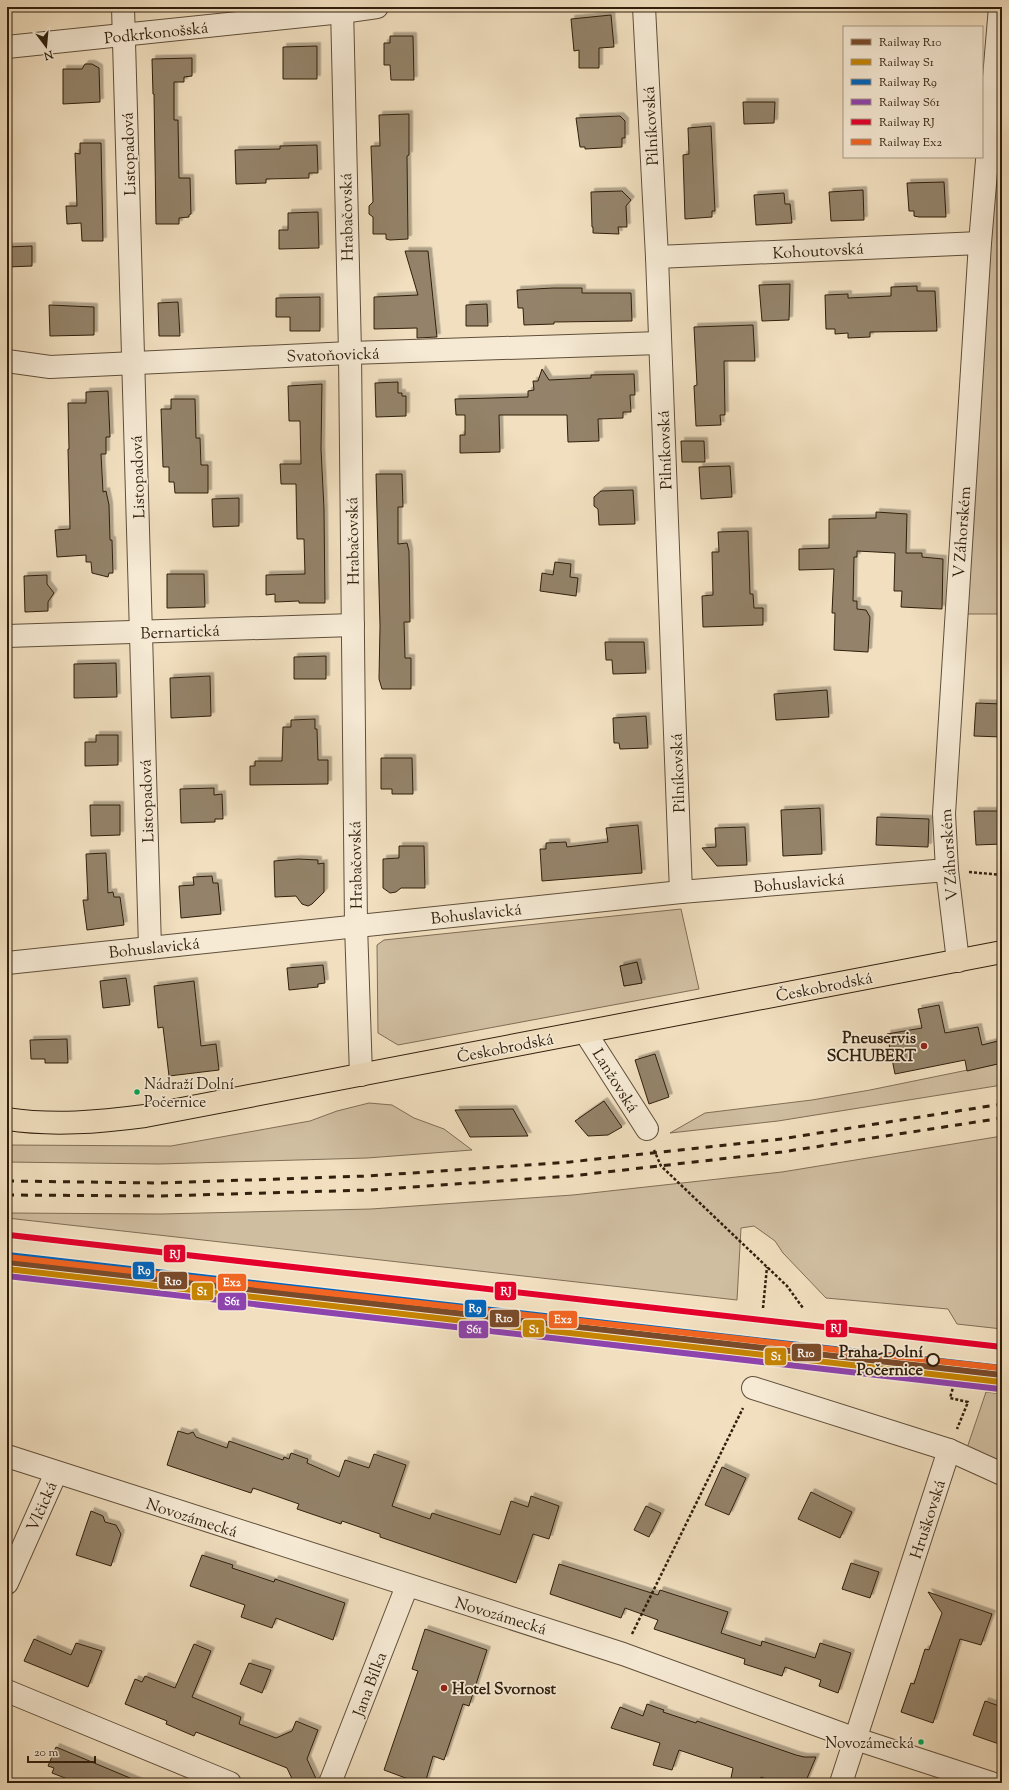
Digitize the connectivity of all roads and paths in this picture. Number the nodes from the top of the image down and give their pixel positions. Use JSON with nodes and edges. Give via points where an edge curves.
{"nodes":[{"id":1,"x":124,"y":7,"type":"edge"},
{"id":2,"x":377,"y":7,"type":"edge"},
{"id":3,"x":644,"y":7,"type":"edge"},
{"id":4,"x":1000,"y":7,"type":"edge"},
{"id":5,"x":342,"y":10,"type":"edge"},
{"id":6,"x":124,"y":35,"type":"junction"},
{"id":7,"x":7,"y":47,"type":"edge"},
{"id":8,"x":1002,"y":84,"type":"edge"},
{"id":9,"x":992,"y":104,"type":"junction"},
{"id":10,"x":980,"y":243,"type":"junction"},
{"id":11,"x":657,"y":257,"type":"junction"},
{"id":12,"x":660,"y":342,"type":"junction"},
{"id":13,"x":350,"y":353,"type":"junction"},
{"id":14,"x":7,"y":361,"type":"edge"},
{"id":15,"x":134,"y":362,"type":"junction"},
{"id":16,"x":353,"y":625,"type":"junction"},
{"id":17,"x":141,"y":633,"type":"junction"},
{"id":18,"x":7,"y":636,"type":"edge"},
{"id":19,"x":946,"y":870,"type":"junction"},
{"id":20,"x":1002,"y":876,"type":"edge"},
{"id":21,"x":682,"y":892,"type":"junction"},
{"id":22,"x":356,"y":925,"type":"junction"},
{"id":23,"x":150,"y":948,"type":"junction"},
{"id":24,"x":1002,"y":952,"type":"edge"},
{"id":25,"x":958,"y":960,"type":"junction"},
{"id":26,"x":7,"y":963,"type":"edge"},
{"id":27,"x":585,"y":1032,"type":"junction"},
{"id":28,"x":361,"y":1075,"type":"junction"},
{"id":29,"x":7,"y":1119,"type":"edge"},
{"id":30,"x":647,"y":1129,"type":"joint"},
{"id":31,"x":767,"y":1267,"type":"junction"},
{"id":32,"x":763,"y":1308,"type":"dead end"},
{"id":33,"x":803,"y":1308,"type":"dead end"},
{"id":34,"x":954,"y":1384,"type":"dead end"},
{"id":35,"x":753,"y":1388,"type":"joint"},
{"id":36,"x":949,"y":1450,"type":"junction"},
{"id":37,"x":7,"y":1456,"type":"edge"},
{"id":38,"x":56,"y":1473,"type":"junction"},
{"id":39,"x":1002,"y":1474,"type":"edge"},
{"id":40,"x":7,"y":1583,"type":"edge"},
{"id":41,"x":407,"y":1586,"type":"junction"},
{"id":42,"x":624,"y":1654,"type":"junction"},
{"id":43,"x":7,"y":1691,"type":"edge"},
{"id":44,"x":856,"y":1739,"type":"junction"},
{"id":45,"x":230,"y":1783,"type":"edge"},
{"id":46,"x":330,"y":1783,"type":"edge"},
{"id":47,"x":841,"y":1783,"type":"edge"},
{"id":48,"x":991,"y":1783,"type":"edge"}],
"edges":[{"from":1,"to":6,"type":"street","name":"Listopadová"},
{"from":2,"to":5,"type":"street","name":"Podkrkonošská"},
{"from":3,"to":11,"type":"street","name":"Pilníkovská"},
{"from":4,"to":9,"type":"street","name":"V Záhorském"},
{"from":5,"to":6,"type":"street","name":"Podkrkonošská"},
{"from":5,"to":13,"type":"street","name":"Hrabačovská"},
{"from":6,"to":7,"type":"street","name":"Podkrkonošská"},
{"from":6,"to":15,"type":"street","name":"Listopadová"},
{"from":8,"to":9,"type":"street","name":"V Záhorském"},
{"from":9,"to":10,"type":"street","name":"V Záhorském"},
{"from":10,"to":11,"type":"street","name":"Kohoutovská"},
{"from":10,"to":19,"type":"street","name":"V Záhorském","via":[[944,814]]},
{"from":11,"to":12,"type":"street","name":"Pilníkovská"},
{"from":12,"to":13,"type":"street","name":"Svatoňovická"},
{"from":12,"to":21,"type":"street","name":"Pilníkovská"},
{"from":13,"to":15,"type":"street","name":"Svatoňovická"},
{"from":13,"to":16,"type":"street","name":"Hrabačovská"},
{"from":14,"to":15,"type":"street","name":"Svatoňovická","via":[[50,367]]},
{"from":15,"to":17,"type":"street","name":"Listopadová"},
{"from":16,"to":17,"type":"street","name":"Bernartická"},
{"from":16,"to":22,"type":"street","name":"Hrabačovská"},
{"from":17,"to":18,"type":"street","name":"Bernartická"},
{"from":17,"to":23,"type":"street","name":"Listopadová"},
{"from":19,"to":20,"type":"path"},
{"from":19,"to":21,"type":"street","name":"Bohuslavická"},
{"from":19,"to":25,"type":"street","name":"V Záhorském"},
{"from":21,"to":22,"type":"street","name":"Bohuslavická"},
{"from":22,"to":23,"type":"street","name":"Bohuslavická"},
{"from":22,"to":28,"type":"street","name":"Hrabačovská"},
{"from":23,"to":26,"type":"street","name":"Bohuslavická"},
{"from":24,"to":25,"type":"main road","name":"Českobrodská"},
{"from":25,"to":27,"type":"main road","name":"Českobrodská"},
{"from":27,"to":28,"type":"main road","name":"Českobrodská"},
{"from":27,"to":30,"type":"street","name":"Lanžovská"},
{"from":28,"to":29,"type":"main road","name":"Českobrodská","via":[[145,1116],[94,1122]]},
{"from":30,"to":31,"type":"path","via":[[661,1166]]},
{"from":31,"to":32,"type":"path"},
{"from":31,"to":33,"type":"path","via":[[787,1286]]},
{"from":34,"to":36,"type":"path","via":[[950,1398],[968,1402]]},
{"from":35,"to":36,"type":"street"},
{"from":35,"to":42,"type":"path"},
{"from":36,"to":39,"type":"street"},
{"from":36,"to":44,"type":"street","name":"Hruškovská"},
{"from":37,"to":38,"type":"street","name":"Novozámecká"},
{"from":38,"to":40,"type":"street","name":"Vlčická"},
{"from":38,"to":41,"type":"street","name":"Novozámecká"},
{"from":41,"to":42,"type":"street","name":"Novozámecká"},
{"from":41,"to":46,"type":"street","name":"Jana Bílka"},
{"from":42,"to":44,"type":"street","name":"Novozámecká"},
{"from":43,"to":45,"type":"street"},
{"from":44,"to":47,"type":"street","name":"Hruškovská"},
{"from":44,"to":48,"type":"street","name":"Novozámecká"}]}
